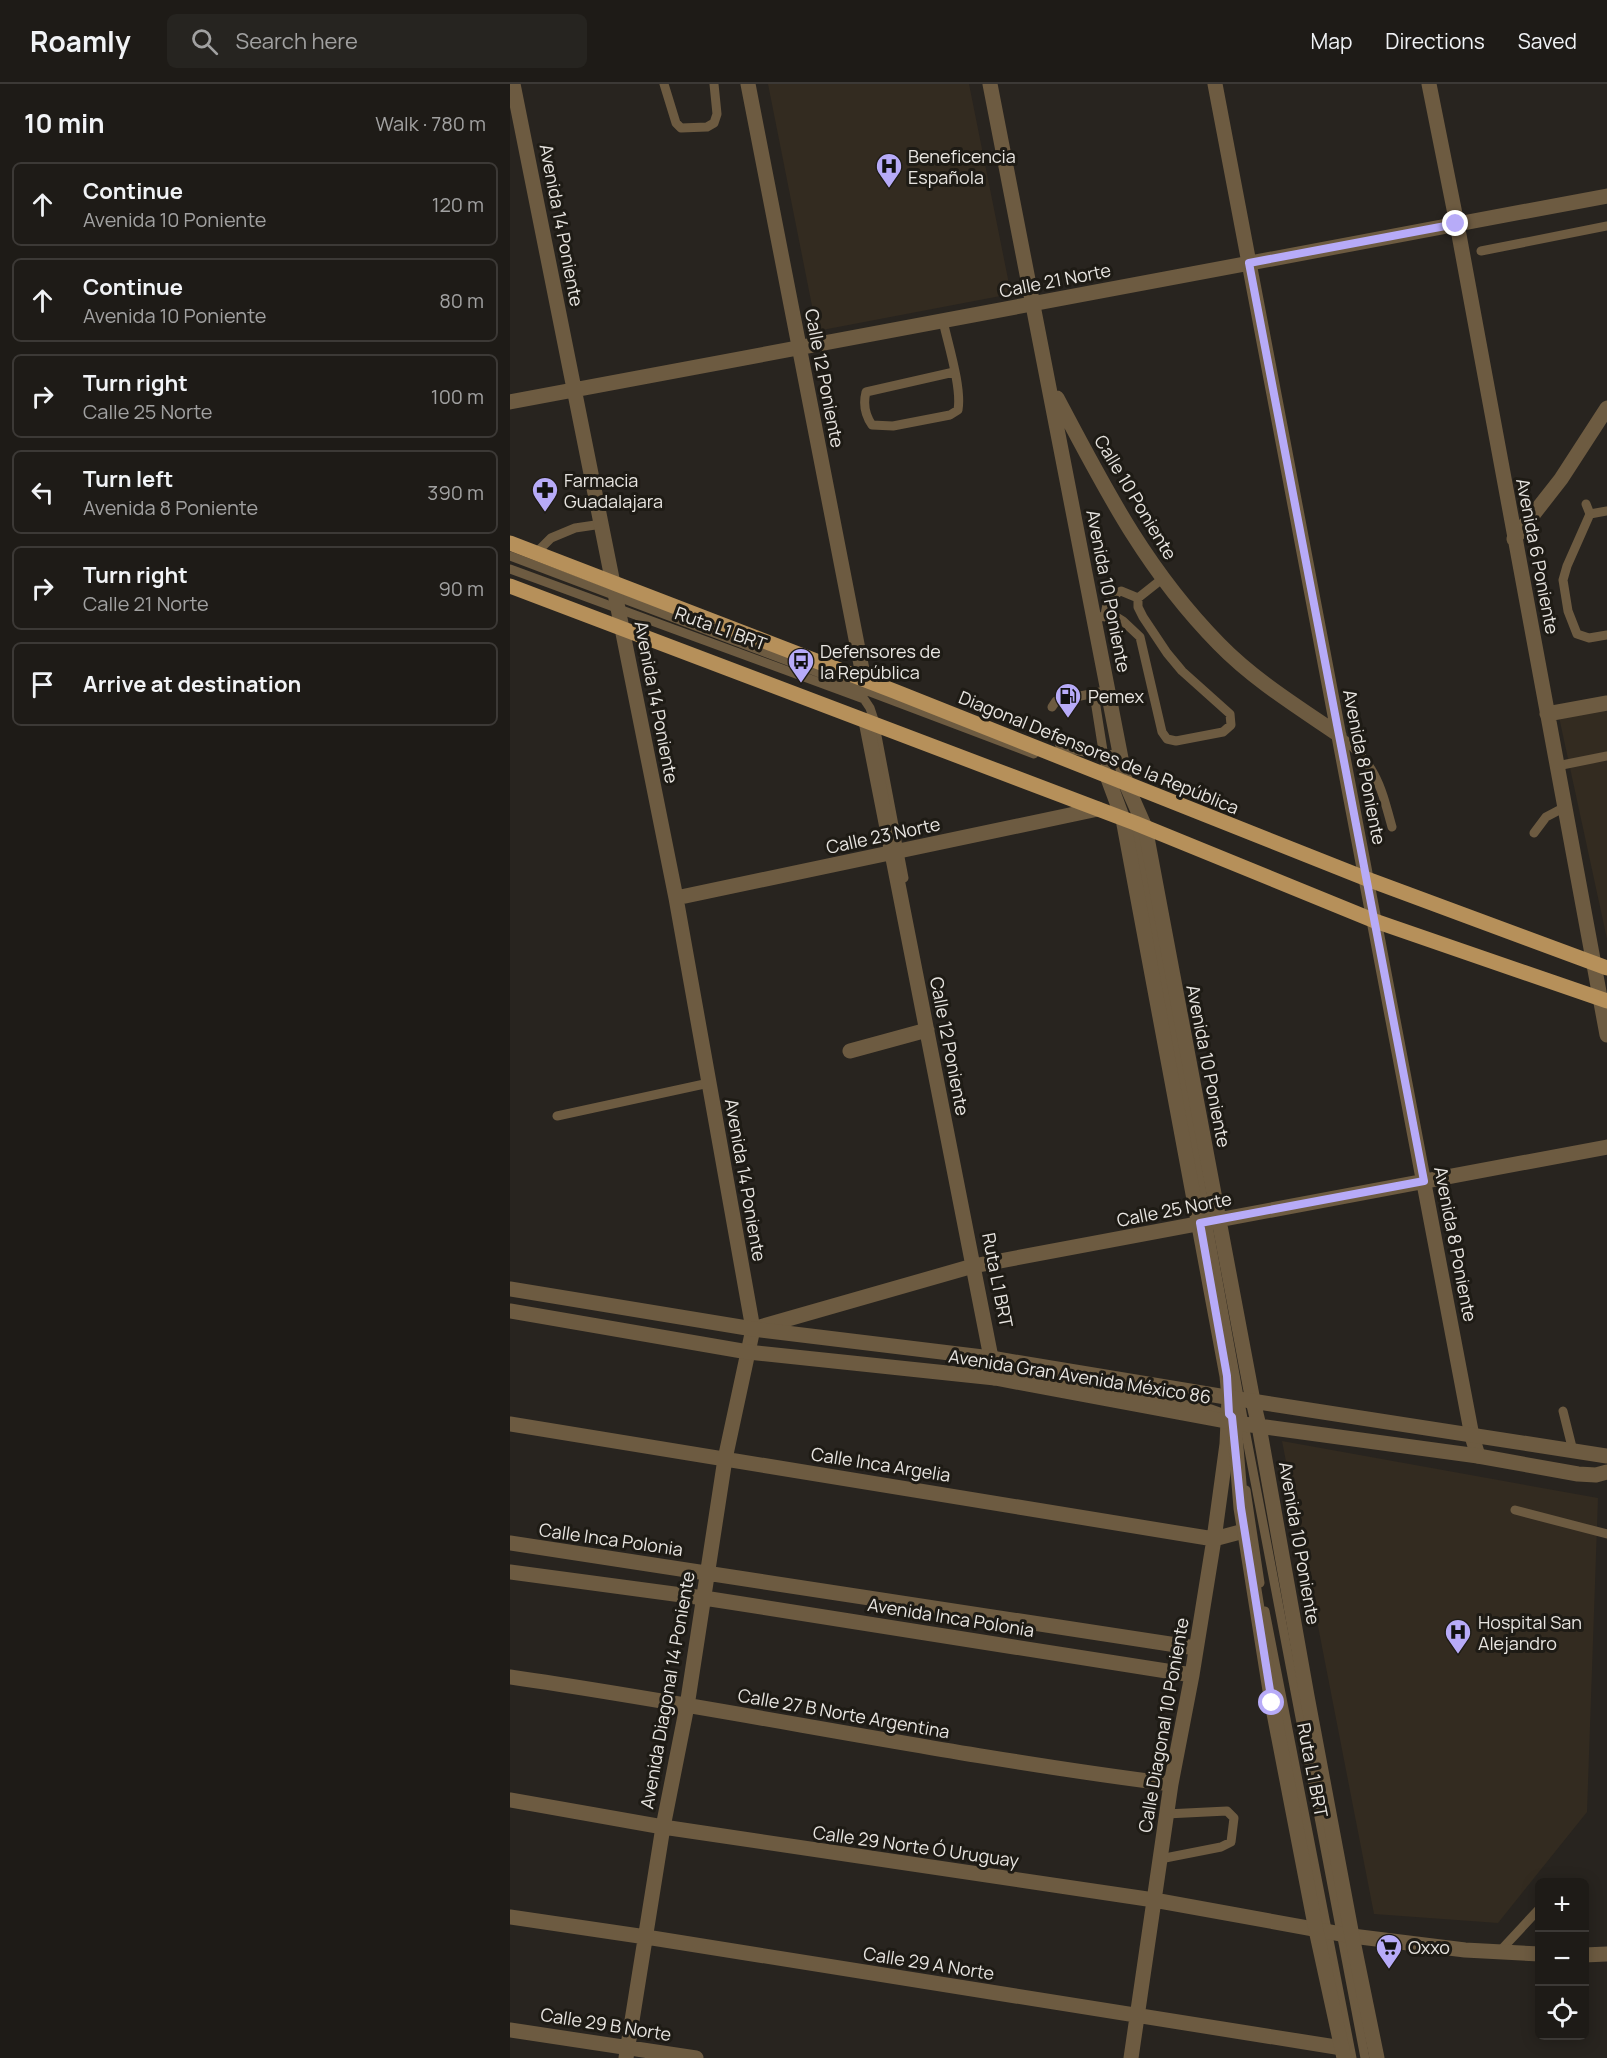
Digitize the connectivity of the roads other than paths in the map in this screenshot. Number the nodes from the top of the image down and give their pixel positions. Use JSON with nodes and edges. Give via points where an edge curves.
{"nodes":[{"id":1,"x":513,"y":84,"type":"edge"},
{"id":2,"x":664,"y":84,"type":"edge"},
{"id":3,"x":714,"y":84,"type":"edge"},
{"id":4,"x":748,"y":84,"type":"edge"},
{"id":5,"x":990,"y":84,"type":"edge"},
{"id":6,"x":1215,"y":84,"type":"edge"},
{"id":7,"x":1429,"y":84,"type":"edge"},
{"id":8,"x":1607,"y":196,"type":"edge"},
{"id":9,"x":1456,"y":224,"type":"junction"},
{"id":10,"x":1607,"y":226,"type":"edge"},
{"id":11,"x":1481,"y":251,"type":"dead end"},
{"id":12,"x":1249,"y":263,"type":"junction"},
{"id":13,"x":1034,"y":304,"type":"junction"},
{"id":14,"x":943,"y":321,"type":"junction"},
{"id":15,"x":800,"y":348,"type":"junction"},
{"id":16,"x":954,"y":372,"type":"junction"},
{"id":17,"x":1049,"y":385,"type":"junction"},
{"id":18,"x":575,"y":390,"type":"junction"},
{"id":19,"x":510,"y":402,"type":"edge"},
{"id":20,"x":1607,"y":408,"type":"edge"},
{"id":21,"x":1586,"y":504,"type":"dead end"},
{"id":22,"x":1607,"y":511,"type":"edge"},
{"id":23,"x":1590,"y":514,"type":"junction"},
{"id":24,"x":602,"y":524,"type":"junction"},
{"id":25,"x":1515,"y":539,"type":"junction"},
{"id":26,"x":510,"y":543,"type":"edge"},
{"id":27,"x":536,"y":554,"type":"junction"},
{"id":28,"x":510,"y":556,"type":"edge"},
{"id":29,"x":510,"y":569,"type":"edge"},
{"id":30,"x":1162,"y":579,"type":"junction"},
{"id":31,"x":510,"y":586,"type":"edge"},
{"id":32,"x":616,"y":595,"type":"junction"},
{"id":33,"x":1138,"y":598,"type":"junction"},
{"id":34,"x":1099,"y":617,"type":"junction"},
{"id":35,"x":622,"y":628,"type":"junction"},
{"id":36,"x":1607,"y":635,"type":"edge"},
{"id":37,"x":864,"y":680,"type":"junction"},
{"id":38,"x":1101,"y":692,"type":"junction"},
{"id":39,"x":1607,"y":703,"type":"edge"},
{"id":40,"x":1052,"y":707,"type":"dead end"},
{"id":41,"x":1547,"y":714,"type":"junction"},
{"id":42,"x":871,"y":722,"type":"junction"},
{"id":43,"x":1058,"y":732,"type":"dead end"},
{"id":44,"x":1339,"y":735,"type":"junction"},
{"id":45,"x":1062,"y":753,"type":"junction"},
{"id":46,"x":1120,"y":753,"type":"junction"},
{"id":47,"x":1104,"y":756,"type":"junction"},
{"id":48,"x":1607,"y":756,"type":"edge"},
{"id":49,"x":1557,"y":766,"type":"junction"},
{"id":50,"x":1108,"y":781,"type":"junction"},
{"id":51,"x":1126,"y":784,"type":"junction"},
{"id":52,"x":1565,"y":807,"type":"junction"},
{"id":53,"x":1098,"y":809,"type":"junction"},
{"id":54,"x":1134,"y":823,"type":"junction"},
{"id":55,"x":1392,"y":827,"type":"dead end"},
{"id":56,"x":1534,"y":833,"type":"dead end"},
{"id":57,"x":896,"y":852,"type":"junction"},
{"id":58,"x":1366,"y":879,"type":"junction"},
{"id":59,"x":676,"y":897,"type":"junction"},
{"id":60,"x":1375,"y":921,"type":"junction"},
{"id":61,"x":1600,"y":965,"type":"edge"},
{"id":62,"x":1604,"y":1000,"type":"edge"},
{"id":63,"x":927,"y":1030,"type":"junction"},
{"id":64,"x":1607,"y":1035,"type":"edge"},
{"id":65,"x":850,"y":1051,"type":"dead end"},
{"id":66,"x":709,"y":1083,"type":"junction"},
{"id":67,"x":557,"y":1116,"type":"dead end"},
{"id":68,"x":1607,"y":1147,"type":"edge"},
{"id":69,"x":1424,"y":1181,"type":"junction"},
{"id":70,"x":1208,"y":1222,"type":"junction"},
{"id":71,"x":976,"y":1266,"type":"junction"},
{"id":72,"x":510,"y":1289,"type":"edge"},
{"id":73,"x":510,"y":1311,"type":"edge"},
{"id":74,"x":753,"y":1329,"type":"junction"},
{"id":75,"x":748,"y":1352,"type":"junction"},
{"id":76,"x":996,"y":1359,"type":"junction"},
{"id":77,"x":995,"y":1378,"type":"junction"},
{"id":78,"x":1239,"y":1399,"type":"junction"},
{"id":79,"x":1563,"y":1411,"type":"dead end"},
{"id":80,"x":1237,"y":1421,"type":"junction"},
{"id":81,"x":510,"y":1424,"type":"edge"},
{"id":82,"x":1472,"y":1436,"type":"junction"},
{"id":83,"x":1573,"y":1451,"type":"junction"},
{"id":84,"x":1478,"y":1456,"type":"junction"},
{"id":85,"x":1607,"y":1456,"type":"edge"},
{"id":86,"x":725,"y":1459,"type":"junction"},
{"id":87,"x":1607,"y":1472,"type":"edge"},
{"id":88,"x":1515,"y":1510,"type":"dead end"},
{"id":89,"x":1244,"y":1531,"type":"junction"},
{"id":90,"x":1607,"y":1534,"type":"edge"},
{"id":91,"x":1214,"y":1539,"type":"junction"},
{"id":92,"x":510,"y":1543,"type":"edge"},
{"id":93,"x":510,"y":1572,"type":"edge"},
{"id":94,"x":707,"y":1572,"type":"junction"},
{"id":95,"x":704,"y":1598,"type":"junction"},
{"id":96,"x":1196,"y":1648,"type":"junction"},
{"id":97,"x":1192,"y":1675,"type":"junction"},
{"id":98,"x":510,"y":1677,"type":"edge"},
{"id":99,"x":687,"y":1706,"type":"junction"},
{"id":100,"x":1171,"y":1784,"type":"junction"},
{"id":101,"x":510,"y":1800,"type":"edge"},
{"id":102,"x":1167,"y":1814,"type":"junction"},
{"id":103,"x":663,"y":1827,"type":"junction"},
{"id":104,"x":1160,"y":1858,"type":"junction"},
{"id":105,"x":1154,"y":1900,"type":"junction"},
{"id":106,"x":1535,"y":1912,"type":"edge"},
{"id":107,"x":510,"y":1917,"type":"edge"},
{"id":108,"x":1334,"y":1933,"type":"junction"},
{"id":109,"x":646,"y":1937,"type":"junction"},
{"id":110,"x":1500,"y":1951,"type":"junction"},
{"id":111,"x":1535,"y":1954,"type":"edge"},
{"id":112,"x":1607,"y":1954,"type":"edge"},
{"id":113,"x":1589,"y":1955,"type":"edge"},
{"id":114,"x":1137,"y":2016,"type":"junction"},
{"id":115,"x":510,"y":2030,"type":"edge"},
{"id":116,"x":626,"y":2052,"type":"edge"},
{"id":117,"x":1346,"y":2055,"type":"edge"},
{"id":118,"x":696,"y":2058,"type":"edge"},
{"id":119,"x":1131,"y":2058,"type":"edge"},
{"id":120,"x":1365,"y":2058,"type":"edge"},
{"id":121,"x":1377,"y":2058,"type":"edge"}],
"edges":[{"from":1,"to":18,"type":"street","name":"Avenida 14 Poniente"},
{"from":2,"to":3,"type":"lane","via":[[681,128],[714,123]]},
{"from":4,"to":15,"type":"street","name":"Calle 12 Poniente"},
{"from":5,"to":13,"type":"street","name":"Avenida 10 Poniente"},
{"from":6,"to":12,"type":"street","name":"Avenida 8 Poniente"},
{"from":7,"to":9,"type":"street","name":"Avenida 6 Poniente"},
{"from":8,"to":9,"type":"street","name":"Calle 21 Norte"},
{"from":9,"to":12,"type":"street","name":"Calle 21 Norte"},
{"from":9,"to":25,"type":"street","name":"Avenida 6 Poniente"},
{"from":10,"to":11,"type":"lane"},
{"from":12,"to":13,"type":"street","name":"Calle 21 Norte"},
{"from":12,"to":44,"type":"street","name":"Avenida 8 Poniente"},
{"from":13,"to":14,"type":"street","name":"Calle 21 Norte"},
{"from":13,"to":17,"type":"street","name":"Avenida 10 Poniente"},
{"from":14,"to":15,"type":"street","name":"Calle 21 Norte"},
{"from":14,"to":16,"type":"lane"},
{"from":15,"to":18,"type":"street","name":"Calle 21 Norte"},
{"from":15,"to":37,"type":"street","name":"Calle 12 Poniente"},
{"from":16,"to":16,"type":"lane","via":[[866,392],[867,417],[872,425],[893,426],[950,415],[958,410],[960,401]]},
{"from":17,"to":30,"type":"street","name":"Calle 10 Poniente","via":[[1116,509]]},
{"from":17,"to":34,"type":"street","name":"Avenida 10 Poniente"},
{"from":18,"to":19,"type":"street","name":"Calle 21 Norte"},
{"from":18,"to":24,"type":"street","name":"Avenida 14 Poniente"},
{"from":20,"to":25,"type":"street","via":[[1562,479]]},
{"from":21,"to":23,"type":"lane"},
{"from":22,"to":23,"type":"lane"},
{"from":23,"to":36,"type":"lane","via":[[1563,580],[1577,634],[1589,638]]},
{"from":24,"to":27,"type":"lane","via":[[575,528],[550,538]]},
{"from":24,"to":32,"type":"street","name":"Avenida 14 Poniente"},
{"from":25,"to":41,"type":"street","name":"Avenida 6 Poniente"},
{"from":26,"to":27,"type":"main road","name":"Diagonal Defensores de la República"},
{"from":27,"to":32,"type":"main road","name":"Diagonal Defensores de la República"},
{"from":28,"to":32,"type":"lane","name":"Ruta L1 BRT"},
{"from":29,"to":32,"type":"lane","name":"Ruta L1 BRT"},
{"from":30,"to":33,"type":"lane"},
{"from":30,"to":44,"type":"street","name":"Calle 10 Poniente","via":[[1220,645],[1263,683]]},
{"from":31,"to":35,"type":"main road"},
{"from":32,"to":35,"type":"street","name":"Avenida 14 Poniente"},
{"from":32,"to":37,"type":"main road","name":"Diagonal Defensores de la República"},
{"from":32,"to":42,"type":"lane","name":"Ruta L1 BRT","via":[[860,697],[870,708]]},
{"from":32,"to":50,"type":"lane","name":"Ruta L1 BRT"},
{"from":33,"to":34,"type":"lane","via":[[1120,591]]},
{"from":33,"to":34,"type":"lane","via":[[1138,608],[1167,653],[1230,714],[1231,725],[1223,732],[1176,741],[1167,739],[1161,732],[1140,637],[1115,616]]},
{"from":34,"to":38,"type":"street","name":"Avenida 10 Poniente"},
{"from":35,"to":42,"type":"main road"},
{"from":35,"to":59,"type":"street","name":"Avenida 14 Poniente"},
{"from":37,"to":45,"type":"main road","name":"Diagonal Defensores de la República"},
{"from":38,"to":40,"type":"lane","via":[[1056,702]]},
{"from":38,"to":46,"type":"street","name":"Avenida 10 Poniente"},
{"from":38,"to":47,"type":"lane"},
{"from":39,"to":41,"type":"street"},
{"from":41,"to":49,"type":"street","name":"Avenida 6 Poniente"},
{"from":42,"to":53,"type":"main road"},
{"from":42,"to":57,"type":"street","name":"Calle 12 Poniente"},
{"from":43,"to":45,"type":"lane"},
{"from":44,"to":55,"type":"lane","via":[[1375,774]]},
{"from":44,"to":58,"type":"street","name":"Avenida 8 Poniente"},
{"from":45,"to":47,"type":"lane"},
{"from":45,"to":50,"type":"main road","name":"Diagonal Defensores de la República"},
{"from":46,"to":47,"type":"lane"},
{"from":46,"to":51,"type":"street","name":"Avenida 10 Poniente"},
{"from":47,"to":50,"type":"lane"},
{"from":48,"to":49,"type":"lane"},
{"from":49,"to":52,"type":"street","name":"Avenida 6 Poniente"},
{"from":50,"to":51,"type":"main road","name":"Diagonal Defensores de la República"},
{"from":50,"to":54,"type":"street","name":"Avenida 10 Poniente"},
{"from":51,"to":54,"type":"street","name":"Avenida 10 Poniente"},
{"from":51,"to":58,"type":"main road","name":"Diagonal Defensores de la República"},
{"from":52,"to":56,"type":"lane","via":[[1546,817]]},
{"from":52,"to":61,"type":"street","name":"Avenida 6 Poniente"},
{"from":53,"to":54,"type":"main road"},
{"from":53,"to":57,"type":"street","name":"Calle 23 Norte"},
{"from":54,"to":60,"type":"main road"},
{"from":54,"to":70,"type":"street","name":"Avenida 10 Poniente"},
{"from":54,"to":70,"type":"street","name":"Avenida 10 Poniente"},
{"from":57,"to":59,"type":"street","name":"Calle 23 Norte"},
{"from":57,"to":63,"type":"street","name":"Calle 12 Poniente"},
{"from":57,"to":71,"type":"lane","name":"Ruta L1 BRT"},
{"from":58,"to":60,"type":"street","name":"Avenida 8 Poniente"},
{"from":58,"to":61,"type":"main road","name":"Diagonal Defensores de la República"},
{"from":59,"to":66,"type":"street","name":"Avenida 14 Poniente"},
{"from":60,"to":62,"type":"main road"},
{"from":60,"to":69,"type":"street","name":"Avenida 8 Poniente"},
{"from":61,"to":62,"type":"street","name":"Avenida 6 Poniente"},
{"from":62,"to":64,"type":"street","name":"Avenida 6 Poniente"},
{"from":63,"to":65,"type":"street"},
{"from":63,"to":71,"type":"street","name":"Calle 12 Poniente"},
{"from":66,"to":67,"type":"lane"},
{"from":66,"to":74,"type":"street","name":"Avenida 14 Poniente"},
{"from":68,"to":69,"type":"street","name":"Calle 25 Norte"},
{"from":69,"to":70,"type":"street","name":"Calle 25 Norte"},
{"from":69,"to":82,"type":"street","name":"Avenida 8 Poniente"},
{"from":70,"to":71,"type":"street","name":"Calle 25 Norte"},
{"from":70,"to":78,"type":"street","name":"Avenida 10 Poniente"},
{"from":70,"to":78,"type":"street","name":"Avenida 10 Poniente","via":[[1227,1376]]},
{"from":71,"to":74,"type":"street","name":"Calle 25 Norte"},
{"from":71,"to":76,"type":"street","name":"Calle 12 Poniente"},
{"from":72,"to":74,"type":"street","name":"Avenida Gran Avenida México 86"},
{"from":73,"to":75,"type":"street","name":"Avenida Gran Avenida México 86"},
{"from":74,"to":75,"type":"street","name":"Avenida Diagonal 14 Poniente"},
{"from":74,"to":76,"type":"street","name":"Avenida Gran Avenida México 86"},
{"from":75,"to":77,"type":"street","name":"Avenida Gran Avenida México 86"},
{"from":75,"to":86,"type":"street","name":"Avenida Diagonal 14 Poniente"},
{"from":76,"to":77,"type":"street","name":"Calle 12 Poniente"},
{"from":76,"to":78,"type":"street","name":"Avenida Gran Avenida México 86"},
{"from":76,"to":80,"type":"lane","via":[[1023,1376],[1211,1409]]},
{"from":77,"to":80,"type":"street","name":"Avenida Gran Avenida México 86"},
{"from":78,"to":80,"type":"street","name":"Avenida 10 Poniente"},
{"from":78,"to":80,"type":"street","name":"Avenida 10 Poniente"},
{"from":78,"to":82,"type":"street","name":"Avenida Gran Avenida México 86"},
{"from":79,"to":83,"type":"lane"},
{"from":80,"to":84,"type":"street","name":"Avenida Gran Avenida México 86"},
{"from":80,"to":89,"type":"street","name":"Avenida 10 Poniente"},
{"from":80,"to":91,"type":"street","name":"Calle Diagonal 10 Poniente","via":[[1227,1444]]},
{"from":80,"to":108,"type":"street","name":"Avenida 10 Poniente"},
{"from":80,"to":108,"type":"lane","name":"Ruta L1 BRT","via":[[1265,1615]]},
{"from":81,"to":86,"type":"street","name":"Calle Inca Argelia"},
{"from":82,"to":83,"type":"street","name":"Avenida Gran Avenida México 86"},
{"from":82,"to":84,"type":"street","name":"Avenida 8 Poniente"},
{"from":83,"to":85,"type":"street","name":"Avenida Gran Avenida México 86"},
{"from":84,"to":87,"type":"street","name":"Avenida Gran Avenida México 86","via":[[1578,1474]]},
{"from":86,"to":91,"type":"street","name":"Calle Inca Argelia"},
{"from":86,"to":94,"type":"street","name":"Avenida Diagonal 14 Poniente"},
{"from":88,"to":90,"type":"lane"},
{"from":89,"to":91,"type":"street","name":"Calle Inca Argelia"},
{"from":89,"to":108,"type":"street","name":"Avenida 10 Poniente","via":[[1272,1703]]},
{"from":91,"to":96,"type":"street","name":"Calle Diagonal 10 Poniente"},
{"from":92,"to":94,"type":"street","name":"Calle Inca Polonia"},
{"from":93,"to":95,"type":"street"},
{"from":94,"to":95,"type":"street","name":"Avenida Diagonal 14 Poniente"},
{"from":94,"to":96,"type":"street","name":"Avenida Inca Polonia"},
{"from":95,"to":97,"type":"street","name":"Avenida Inca Polonia"},
{"from":95,"to":99,"type":"street","name":"Avenida Diagonal 14 Poniente"},
{"from":96,"to":97,"type":"street","name":"Calle Diagonal 10 Poniente"},
{"from":97,"to":100,"type":"street","name":"Calle Diagonal 10 Poniente"},
{"from":98,"to":99,"type":"street","name":"Calle 27 B Norte Argentina"},
{"from":99,"to":100,"type":"street","name":"Calle 27 B Norte Argentina"},
{"from":99,"to":103,"type":"street","name":"Avenida Diagonal 14 Poniente"},
{"from":100,"to":102,"type":"street","name":"Calle Diagonal 10 Poniente"},
{"from":101,"to":103,"type":"street","name":"Calle 29 Norte Ó Uruguay"},
{"from":102,"to":104,"type":"street","name":"Calle Diagonal 10 Poniente"},
{"from":102,"to":104,"type":"lane","via":[[1227,1811],[1234,1818],[1231,1842]]},
{"from":103,"to":105,"type":"street","name":"Calle 29 Norte Ó Uruguay"},
{"from":103,"to":109,"type":"street","name":"Avenida Diagonal 14 Poniente"},
{"from":104,"to":105,"type":"street","name":"Calle Diagonal 10 Poniente"},
{"from":105,"to":108,"type":"street","name":"Calle 29 Norte Ó Uruguay"},
{"from":105,"to":114,"type":"street","name":"Calle Diagonal 10 Poniente"},
{"from":106,"to":110,"type":"lane"},
{"from":107,"to":109,"type":"street","name":"Calle 29 A Norte"},
{"from":108,"to":110,"type":"street"},
{"from":108,"to":117,"type":"street","name":"Avenida 10 Poniente"},
{"from":108,"to":120,"type":"lane","name":"Ruta L1 BRT"},
{"from":108,"to":121,"type":"street","name":"Avenida 10 Poniente"},
{"from":109,"to":114,"type":"street","name":"Calle 29 A Norte"},
{"from":109,"to":116,"type":"street","name":"Avenida Diagonal 14 Poniente"},
{"from":110,"to":111,"type":"street"},
{"from":112,"to":113,"type":"street"},
{"from":114,"to":117,"type":"street","name":"Calle 29 A Norte"},
{"from":114,"to":119,"type":"street","name":"Calle Diagonal 10 Poniente"},
{"from":115,"to":116,"type":"street","name":"Calle 29 B Norte"},
{"from":116,"to":118,"type":"street","name":"Calle 29 B Norte"}]}
